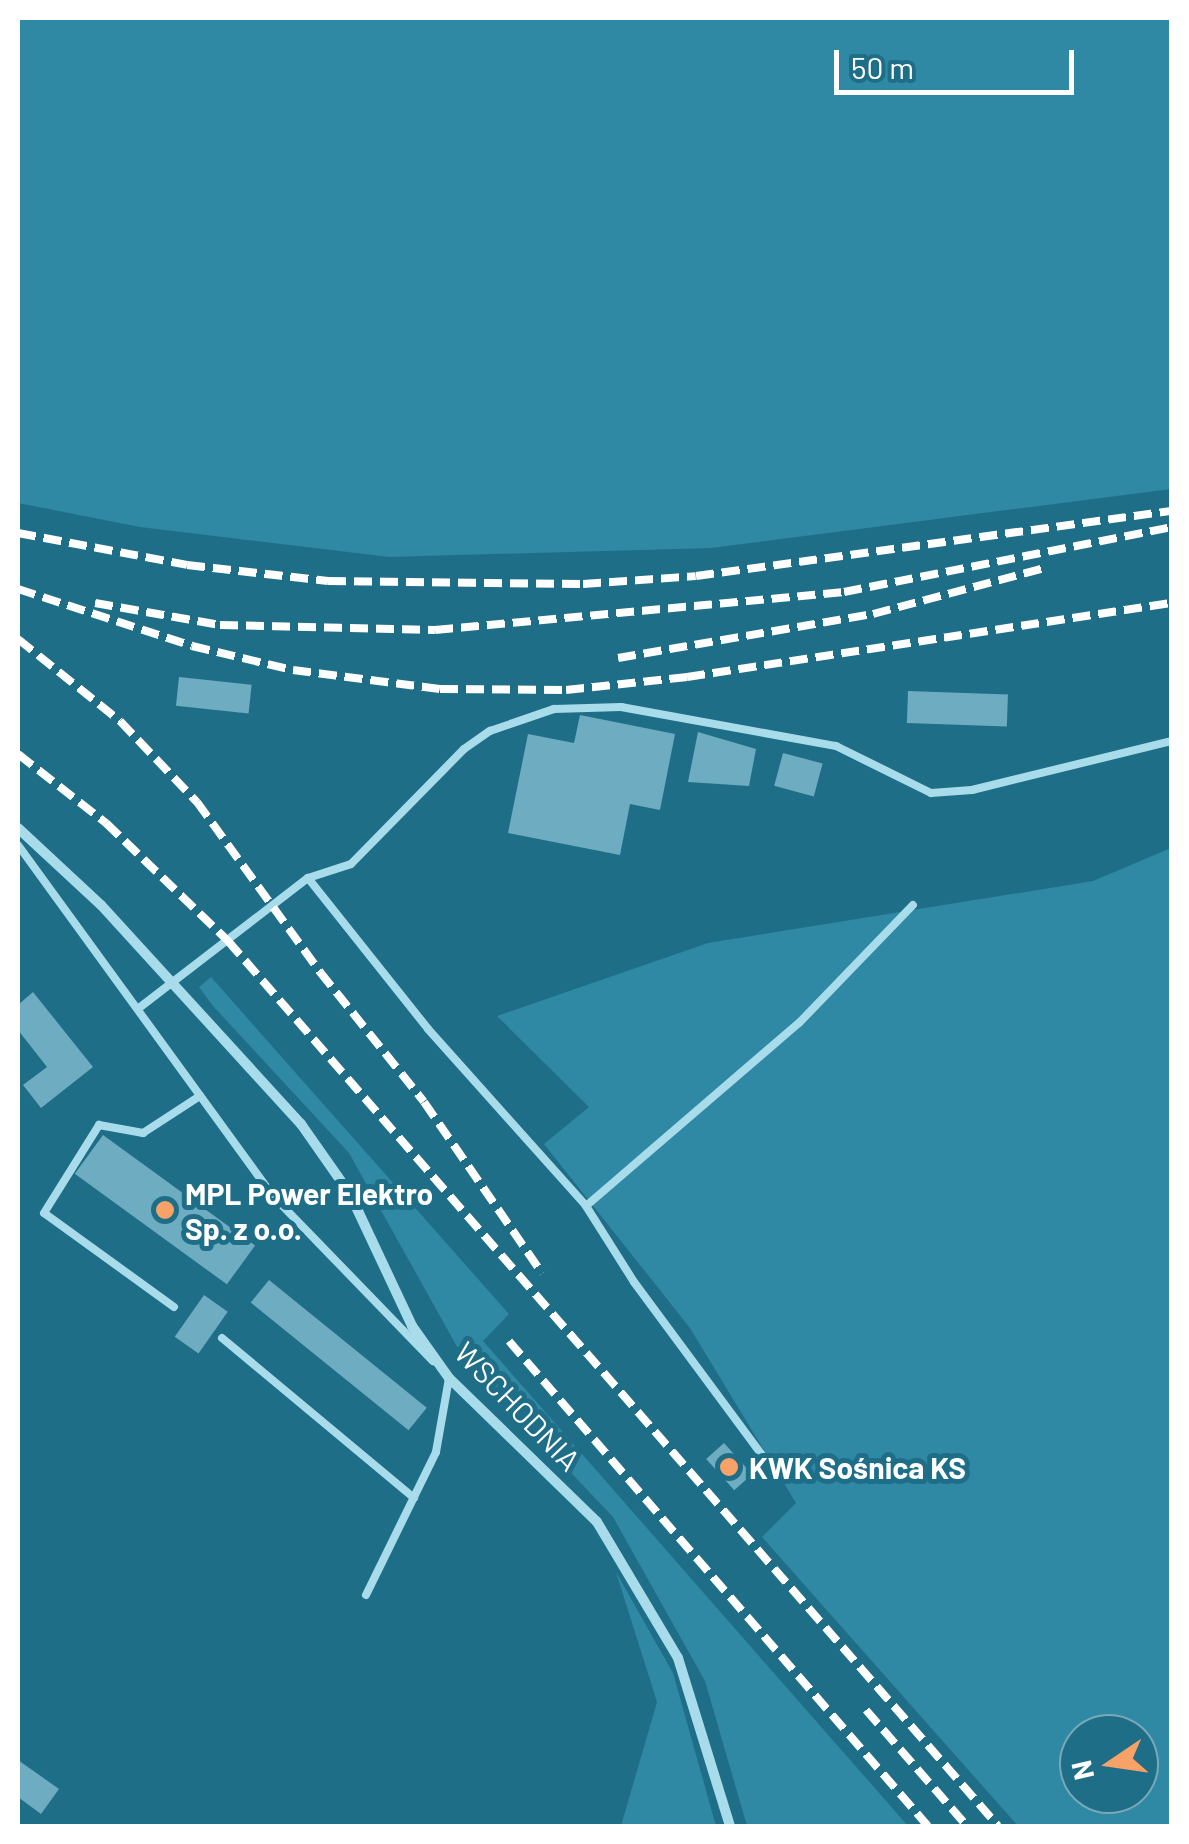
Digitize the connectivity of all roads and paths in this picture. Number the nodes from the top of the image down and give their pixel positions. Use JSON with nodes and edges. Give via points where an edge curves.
{"nodes":[{"id":1,"x":1172,"y":741,"type":"edge"},
{"id":2,"x":18,"y":828,"type":"edge"},
{"id":3,"x":18,"y":845,"type":"edge"},
{"id":4,"x":308,"y":878,"type":"junction"},
{"id":5,"x":913,"y":905,"type":"dead end"},
{"id":6,"x":172,"y":983,"type":"junction"},
{"id":7,"x":140,"y":1008,"type":"junction"},
{"id":8,"x":200,"y":1096,"type":"junction"},
{"id":9,"x":586,"y":1206,"type":"junction"},
{"id":10,"x":174,"y":1308,"type":"dead end"},
{"id":11,"x":222,"y":1338,"type":"dead end"},
{"id":12,"x":449,"y":1378,"type":"junction"},
{"id":13,"x":779,"y":1478,"type":"dead end"},
{"id":14,"x":414,"y":1498,"type":"junction"},
{"id":15,"x":366,"y":1596,"type":"dead end"},
{"id":16,"x":730,"y":1826,"type":"edge"}],
"edges":[{"from":1,"to":4,"type":"lane","via":[[972,790],[931,793],[836,746],[622,706],[554,709],[490,730],[351,864]]},
{"from":2,"to":6,"type":"street","name":"WSCHODNIA","via":[[89,892]]},
{"from":3,"to":7,"type":"lane"},
{"from":4,"to":6,"type":"lane"},
{"from":4,"to":9,"type":"lane","via":[[428,1029]]},
{"from":5,"to":9,"type":"lane","via":[[799,1022]]},
{"from":6,"to":7,"type":"lane"},
{"from":6,"to":12,"type":"street","name":"WSCHODNIA","via":[[326,1156],[412,1326]]},
{"from":7,"to":8,"type":"lane"},
{"from":8,"to":10,"type":"lane","via":[[143,1133],[99,1125],[44,1213]]},
{"from":8,"to":12,"type":"lane","via":[[318,1249]]},
{"from":9,"to":13,"type":"lane"},
{"from":11,"to":14,"type":"lane"},
{"from":12,"to":14,"type":"lane","via":[[436,1452]]},
{"from":12,"to":16,"type":"street","name":"WSCHODNIA","via":[[597,1522],[645,1594],[678,1658]]},
{"from":14,"to":15,"type":"lane"}]}
